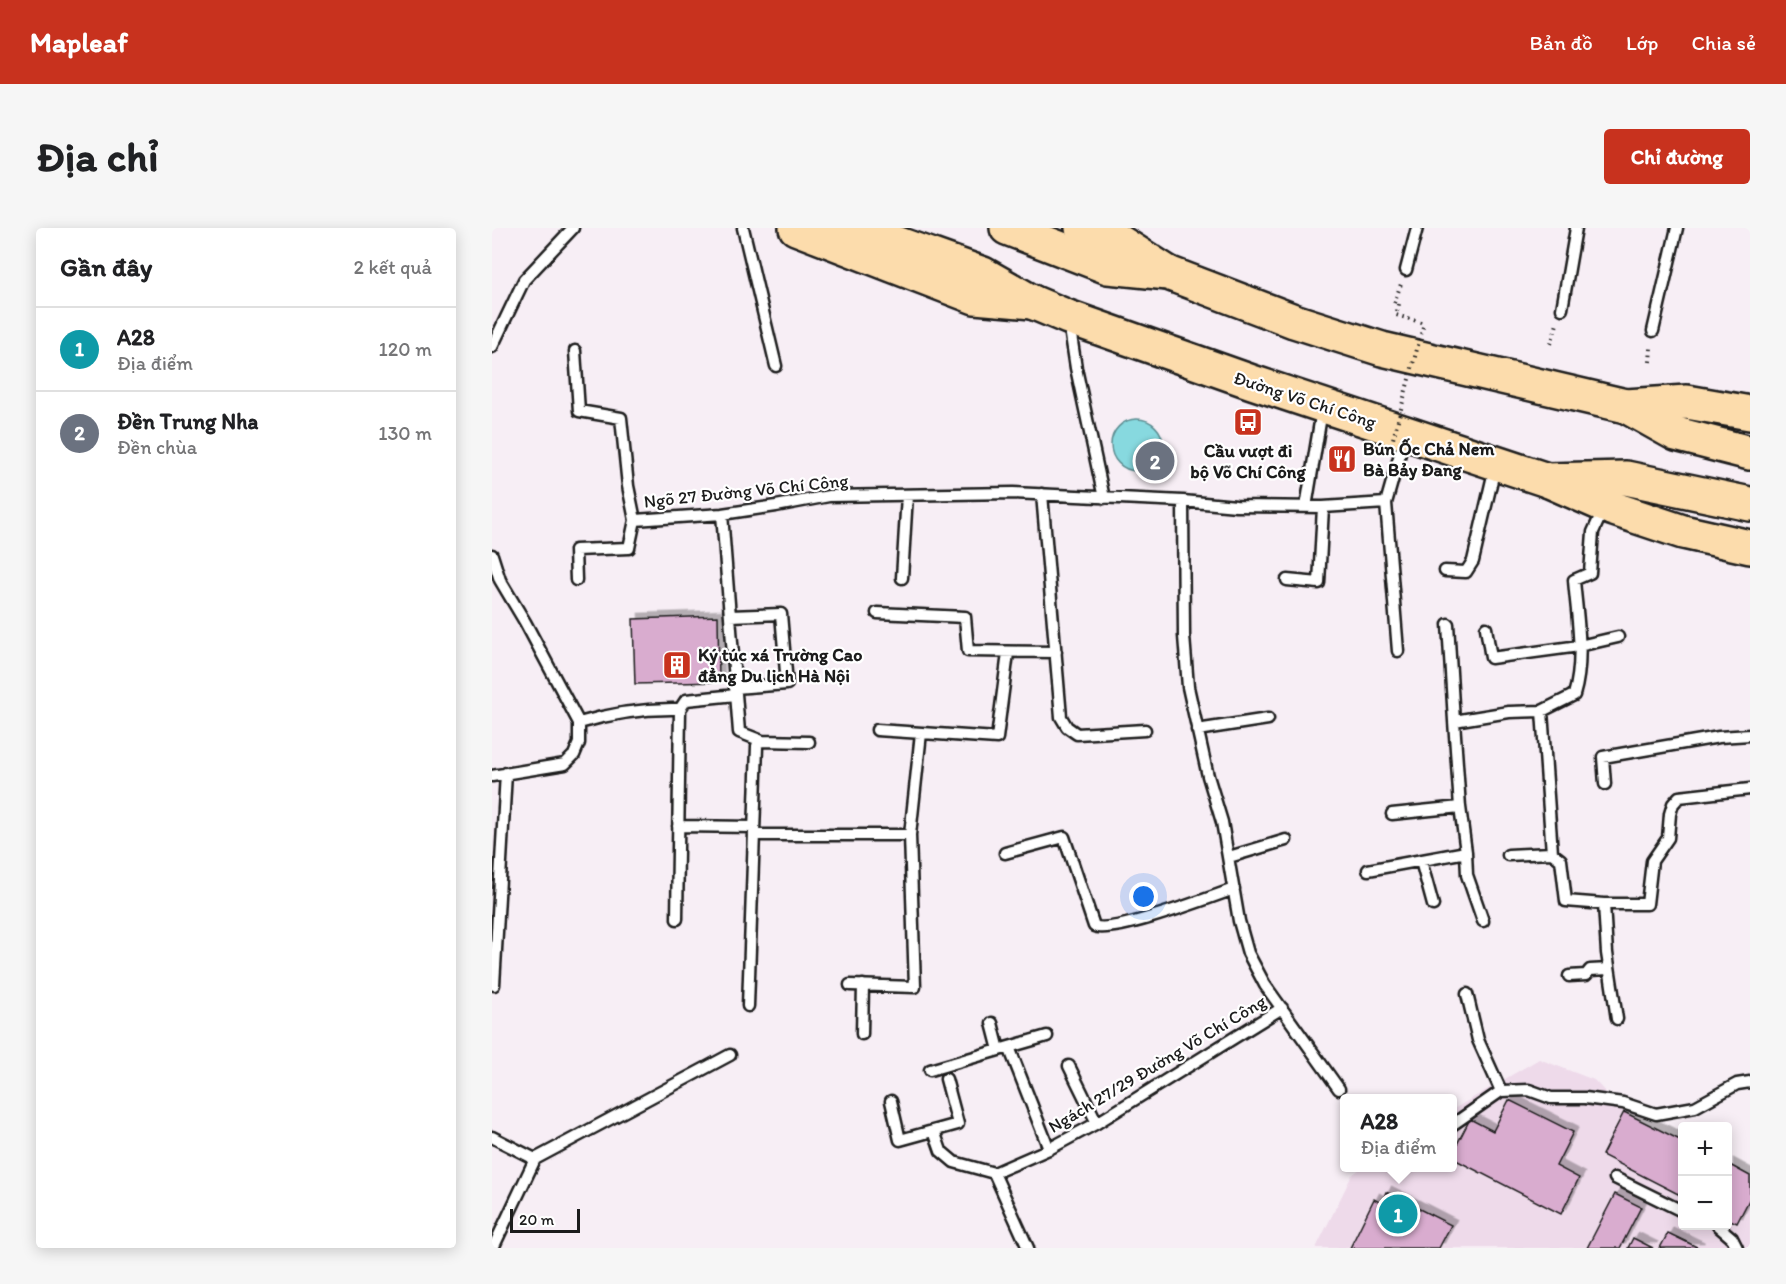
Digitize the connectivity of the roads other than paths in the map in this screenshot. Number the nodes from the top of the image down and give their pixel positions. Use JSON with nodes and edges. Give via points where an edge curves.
{"nodes":[{"id":1,"x":573,"y":228,"type":"edge"},
{"id":2,"x":743,"y":228,"type":"edge"},
{"id":3,"x":796,"y":228,"type":"edge"},
{"id":4,"x":854,"y":228,"type":"edge"},
{"id":5,"x":1007,"y":228,"type":"edge"},
{"id":6,"x":1082,"y":228,"type":"edge"},
{"id":7,"x":1417,"y":228,"type":"edge"},
{"id":8,"x":1576,"y":228,"type":"edge"},
{"id":9,"x":1677,"y":228,"type":"edge"},
{"id":10,"x":1406,"y":270,"type":"dead end"},
{"id":11,"x":1168,"y":273,"type":"junction"},
{"id":12,"x":1032,"y":302,"type":"junction"},
{"id":13,"x":1562,"y":309,"type":"dead end"},
{"id":14,"x":1068,"y":316,"type":"junction"},
{"id":15,"x":1653,"y":331,"type":"dead end"},
{"id":16,"x":492,"y":348,"type":"edge"},
{"id":17,"x":574,"y":351,"type":"dead end"},
{"id":18,"x":777,"y":366,"type":"dead end"},
{"id":19,"x":1323,"y":406,"type":"junction"},
{"id":20,"x":1626,"y":406,"type":"junction"},
{"id":21,"x":1750,"y":413,"type":"edge"},
{"id":22,"x":1398,"y":442,"type":"junction"},
{"id":23,"x":1750,"y":453,"type":"edge"},
{"id":24,"x":1496,"y":464,"type":"junction"},
{"id":25,"x":1547,"y":480,"type":"junction"},
{"id":26,"x":1042,"y":494,"type":"junction"},
{"id":27,"x":907,"y":495,"type":"junction"},
{"id":28,"x":1104,"y":498,"type":"junction"},
{"id":29,"x":1183,"y":501,"type":"junction"},
{"id":30,"x":1386,"y":503,"type":"junction"},
{"id":31,"x":1750,"y":504,"type":"edge"},
{"id":32,"x":1605,"y":505,"type":"junction"},
{"id":33,"x":1306,"y":507,"type":"junction"},
{"id":34,"x":1323,"y":507,"type":"junction"},
{"id":35,"x":722,"y":514,"type":"junction"},
{"id":36,"x":635,"y":520,"type":"junction"},
{"id":37,"x":1750,"y":547,"type":"edge"},
{"id":38,"x":492,"y":555,"type":"edge"},
{"id":39,"x":1445,"y":571,"type":"dead end"},
{"id":40,"x":902,"y":578,"type":"dead end"},
{"id":41,"x":576,"y":580,"type":"dead end"},
{"id":42,"x":1287,"y":580,"type":"dead end"},
{"id":43,"x":877,"y":613,"type":"dead end"},
{"id":44,"x":730,"y":616,"type":"junction"},
{"id":45,"x":1448,"y":624,"type":"dead end"},
{"id":46,"x":1486,"y":628,"type":"dead end"},
{"id":47,"x":1618,"y":637,"type":"dead end"},
{"id":48,"x":1579,"y":646,"type":"junction"},
{"id":49,"x":1398,"y":651,"type":"dead end"},
{"id":50,"x":1056,"y":652,"type":"junction"},
{"id":51,"x":1008,"y":653,"type":"junction"},
{"id":52,"x":736,"y":691,"type":"junction"},
{"id":53,"x":680,"y":709,"type":"junction"},
{"id":54,"x":1542,"y":711,"type":"junction"},
{"id":55,"x":1268,"y":719,"type":"dead end"},
{"id":56,"x":1454,"y":721,"type":"junction"},
{"id":57,"x":579,"y":723,"type":"junction"},
{"id":58,"x":877,"y":730,"type":"dead end"},
{"id":59,"x":1145,"y":730,"type":"dead end"},
{"id":60,"x":1197,"y":730,"type":"junction"},
{"id":61,"x":921,"y":733,"type":"junction"},
{"id":62,"x":1750,"y":735,"type":"edge"},
{"id":63,"x":762,"y":741,"type":"junction"},
{"id":64,"x":809,"y":742,"type":"dead end"},
{"id":65,"x":506,"y":773,"type":"junction"},
{"id":66,"x":492,"y":776,"type":"edge"},
{"id":67,"x":1605,"y":784,"type":"dead end"},
{"id":68,"x":1750,"y":789,"type":"edge"},
{"id":69,"x":1460,"y":807,"type":"junction"},
{"id":70,"x":1392,"y":814,"type":"dead end"},
{"id":71,"x":678,"y":826,"type":"junction"},
{"id":72,"x":754,"y":831,"type":"junction"},
{"id":73,"x":910,"y":835,"type":"junction"},
{"id":74,"x":1286,"y":840,"type":"dead end"},
{"id":75,"x":1466,"y":852,"type":"junction"},
{"id":76,"x":1005,"y":853,"type":"dead end"},
{"id":77,"x":1552,"y":853,"type":"junction"},
{"id":78,"x":1508,"y":855,"type":"dead end"},
{"id":79,"x":1229,"y":857,"type":"junction"},
{"id":80,"x":1421,"y":861,"type":"junction"},
{"id":81,"x":1368,"y":870,"type":"dead end"},
{"id":82,"x":1234,"y":889,"type":"junction"},
{"id":83,"x":1605,"y":904,"type":"junction"},
{"id":84,"x":1433,"y":905,"type":"dead end"},
{"id":85,"x":676,"y":919,"type":"dead end"},
{"id":86,"x":1483,"y":921,"type":"dead end"},
{"id":87,"x":1609,"y":969,"type":"junction"},
{"id":88,"x":1569,"y":976,"type":"dead end"},
{"id":89,"x":494,"y":985,"type":"dead end"},
{"id":90,"x":850,"y":985,"type":"dead end"},
{"id":91,"x":863,"y":985,"type":"junction"},
{"id":92,"x":1467,"y":994,"type":"dead end"},
{"id":93,"x":748,"y":1006,"type":"dead end"},
{"id":94,"x":1282,"y":1008,"type":"junction"},
{"id":95,"x":1617,"y":1019,"type":"dead end"},
{"id":96,"x":992,"y":1023,"type":"dead end"},
{"id":97,"x":862,"y":1034,"type":"dead end"},
{"id":98,"x":1047,"y":1036,"type":"dead end"},
{"id":99,"x":1004,"y":1048,"type":"junction"},
{"id":100,"x":730,"y":1055,"type":"dead end"},
{"id":101,"x":1070,"y":1066,"type":"dead end"},
{"id":102,"x":930,"y":1070,"type":"dead end"},
{"id":103,"x":946,"y":1079,"type":"dead end"},
{"id":104,"x":1750,"y":1082,"type":"edge"},
{"id":105,"x":1339,"y":1089,"type":"dead end"},
{"id":106,"x":1501,"y":1091,"type":"junction"},
{"id":107,"x":891,"y":1101,"type":"dead end"},
{"id":108,"x":1457,"y":1122,"type":"edge"},
{"id":109,"x":1097,"y":1123,"type":"junction"},
{"id":110,"x":934,"y":1131,"type":"junction"},
{"id":111,"x":492,"y":1137,"type":"edge"},
{"id":112,"x":1049,"y":1149,"type":"junction"},
{"id":113,"x":535,"y":1159,"type":"junction"},
{"id":114,"x":994,"y":1173,"type":"junction"},
{"id":115,"x":1615,"y":1178,"type":"dead end"},
{"id":116,"x":1678,"y":1209,"type":"edge"},
{"id":117,"x":1723,"y":1230,"type":"edge"},
{"id":118,"x":494,"y":1248,"type":"edge"},
{"id":119,"x":1028,"y":1248,"type":"edge"},
{"id":120,"x":1737,"y":1248,"type":"edge"}],
"edges":[{"from":1,"to":16,"type":"lane","via":[[524,280]]},
{"from":2,"to":18,"type":"lane"},
{"from":3,"to":12,"type":"main road","name":"Đường Võ Chí Công","via":[[975,297]]},
{"from":4,"to":12,"type":"main road","name":"Đường Võ Chí Công","via":[[983,274]]},
{"from":5,"to":11,"type":"main road","via":[[1108,267]]},
{"from":6,"to":11,"type":"main road","via":[[1118,241]]},
{"from":7,"to":10,"type":"lane"},
{"from":8,"to":13,"type":"lane"},
{"from":9,"to":15,"type":"lane"},
{"from":11,"to":20,"type":"main road","via":[[1382,350]]},
{"from":12,"to":14,"type":"main road","name":"Đường Võ Chí Công"},
{"from":14,"to":19,"type":"main road","name":"Đường Võ Chí Công"},
{"from":14,"to":28,"type":"lane"},
{"from":17,"to":36,"type":"lane","name":"Ngõ 27 Đường Võ Chí Công","via":[[579,411],[621,418]]},
{"from":19,"to":22,"type":"main road","name":"Đường Võ Chí Công"},
{"from":19,"to":33,"type":"lane"},
{"from":20,"to":21,"type":"main road","via":[[1687,402]]},
{"from":20,"to":23,"type":"main road","via":[[1676,434]]},
{"from":22,"to":24,"type":"main road","name":"Đường Võ Chí Công"},
{"from":22,"to":30,"type":"lane"},
{"from":24,"to":25,"type":"main road","name":"Đường Võ Chí Công"},
{"from":24,"to":39,"type":"lane","via":[[1473,561],[1466,572]]},
{"from":25,"to":31,"type":"main road","via":[[1626,478]]},
{"from":25,"to":32,"type":"main road","name":"Đường Võ Chí Công"},
{"from":26,"to":27,"type":"lane","name":"Ngõ 27 Đường Võ Chí Công"},
{"from":26,"to":28,"type":"lane","name":"Ngõ 27 Đường Võ Chí Công"},
{"from":26,"to":50,"type":"lane"},
{"from":27,"to":35,"type":"lane","name":"Ngõ 27 Đường Võ Chí Công","via":[[829,496]]},
{"from":27,"to":40,"type":"lane"},
{"from":28,"to":29,"type":"lane","name":"Ngõ 27 Đường Võ Chí Công"},
{"from":29,"to":33,"type":"lane"},
{"from":29,"to":60,"type":"lane","name":"Ngách 27/29 Đường Võ Chí Công","via":[[1184,636],[1188,687]]},
{"from":30,"to":34,"type":"lane"},
{"from":30,"to":49,"type":"lane"},
{"from":32,"to":37,"type":"main road","name":"Đường Võ Chí Công","via":[[1683,532]]},
{"from":32,"to":48,"type":"lane","via":[[1593,532],[1590,573],[1574,580]]},
{"from":33,"to":34,"type":"lane"},
{"from":34,"to":42,"type":"lane","via":[[1318,583]]},
{"from":35,"to":36,"type":"lane","name":"Ngõ 27 Đường Võ Chí Công"},
{"from":35,"to":44,"type":"lane"},
{"from":36,"to":41,"type":"lane","via":[[629,548],[575,550]]},
{"from":38,"to":57,"type":"lane","via":[[500,580]]},
{"from":43,"to":51,"type":"lane","via":[[965,617],[968,651]]},
{"from":44,"to":52,"type":"lane"},
{"from":44,"to":52,"type":"lane","via":[[781,614],[787,684]]},
{"from":45,"to":56,"type":"lane"},
{"from":46,"to":48,"type":"lane","via":[[1491,658]]},
{"from":47,"to":48,"type":"lane"},
{"from":48,"to":54,"type":"lane","via":[[1574,695]]},
{"from":50,"to":51,"type":"lane"},
{"from":50,"to":59,"type":"lane","via":[[1059,707],[1071,731],[1086,734]]},
{"from":51,"to":61,"type":"lane","via":[[997,738]]},
{"from":52,"to":53,"type":"lane","via":[[686,700]]},
{"from":52,"to":63,"type":"lane","via":[[739,732]]},
{"from":53,"to":57,"type":"lane","via":[[610,713]]},
{"from":53,"to":71,"type":"lane"},
{"from":54,"to":56,"type":"lane"},
{"from":54,"to":77,"type":"lane"},
{"from":55,"to":60,"type":"lane"},
{"from":56,"to":69,"type":"lane"},
{"from":57,"to":65,"type":"lane","via":[[579,743],[565,764]]},
{"from":58,"to":61,"type":"lane"},
{"from":60,"to":79,"type":"lane","name":"Ngách 27/29 Đường Võ Chí Công"},
{"from":61,"to":73,"type":"lane"},
{"from":62,"to":67,"type":"lane","via":[[1603,757]]},
{"from":63,"to":64,"type":"lane"},
{"from":63,"to":72,"type":"lane","via":[[757,746]]},
{"from":65,"to":66,"type":"lane"},
{"from":65,"to":89,"type":"lane"},
{"from":68,"to":83,"type":"lane","via":[[1679,796],[1670,814],[1668,838],[1652,861],[1647,904]]},
{"from":69,"to":70,"type":"lane"},
{"from":69,"to":75,"type":"lane"},
{"from":71,"to":72,"type":"lane"},
{"from":71,"to":85,"type":"lane"},
{"from":72,"to":73,"type":"lane"},
{"from":72,"to":93,"type":"lane"},
{"from":73,"to":91,"type":"lane","via":[[915,987]]},
{"from":74,"to":79,"type":"lane"},
{"from":75,"to":80,"type":"lane"},
{"from":75,"to":86,"type":"lane","via":[[1467,875]]},
{"from":76,"to":82,"type":"lane","via":[[1064,837],[1094,926],[1099,928],[1124,925]]},
{"from":77,"to":78,"type":"lane"},
{"from":77,"to":83,"type":"lane","via":[[1561,860],[1566,901]]},
{"from":79,"to":82,"type":"lane","name":"Ngách 27/29 Đường Võ Chí Công"},
{"from":80,"to":81,"type":"lane"},
{"from":80,"to":84,"type":"lane"},
{"from":82,"to":94,"type":"lane","name":"Ngách 27/29 Đường Võ Chí Công","via":[[1248,953]]},
{"from":83,"to":87,"type":"lane"},
{"from":87,"to":88,"type":"lane"},
{"from":87,"to":95,"type":"lane"},
{"from":90,"to":91,"type":"lane"},
{"from":91,"to":97,"type":"lane"},
{"from":92,"to":106,"type":"lane","via":[[1478,1040]]},
{"from":94,"to":105,"type":"lane","name":"Ngách 27/29 Đường Võ Chí Công"},
{"from":94,"to":109,"type":"lane","name":"Ngách 27/29 Đường Võ Chí Công"},
{"from":96,"to":99,"type":"lane"},
{"from":98,"to":99,"type":"lane"},
{"from":99,"to":102,"type":"lane"},
{"from":99,"to":112,"type":"lane"},
{"from":100,"to":113,"type":"lane"},
{"from":101,"to":109,"type":"lane"},
{"from":103,"to":110,"type":"lane","via":[[958,1124]]},
{"from":104,"to":106,"type":"lane","via":[[1737,1084],[1695,1107],[1656,1114],[1623,1103],[1551,1098],[1529,1090]]},
{"from":106,"to":108,"type":"lane"},
{"from":107,"to":110,"type":"lane","via":[[900,1140]]},
{"from":109,"to":112,"type":"lane","name":"Ngách 27/29 Đường Võ Chí Công"},
{"from":110,"to":114,"type":"lane","via":[[941,1151],[954,1162]]},
{"from":111,"to":113,"type":"lane"},
{"from":112,"to":114,"type":"lane","name":"Ngách 27/29 Đường Võ Chí Công"},
{"from":113,"to":118,"type":"lane"},
{"from":114,"to":119,"type":"lane"},
{"from":115,"to":116,"type":"lane"},
{"from":117,"to":120,"type":"lane"}]}
